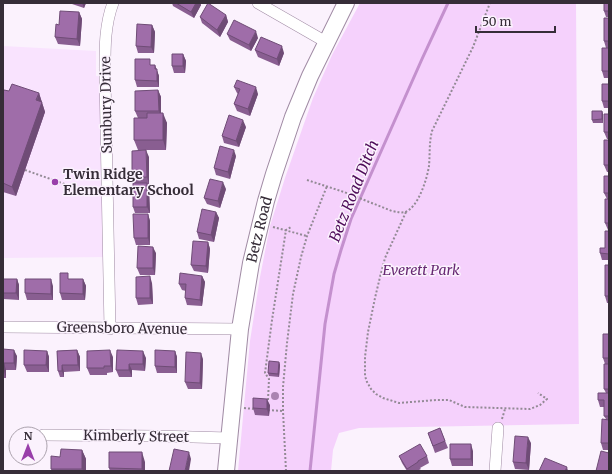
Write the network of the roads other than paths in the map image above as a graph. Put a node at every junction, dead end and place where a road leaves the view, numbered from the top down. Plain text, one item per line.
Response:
1 (112, 3) edge
2 (258, 3) edge
3 (346, 3) edge
4 (326, 42) junction
5 (3, 327) edge
6 (110, 328) junction
7 (240, 329) junction
8 (498, 428) dead end
9 (48, 435) edge
10 (230, 438) junction
11 (226, 471) edge
12 (495, 471) edge

1 - 6 street, Sunbury Drive
2 - 4 street
3 - 4 street, Betz Road
4 - 7 street, Betz Road
5 - 6 street, Greensboro Avenue
6 - 7 street, Greensboro Avenue
7 - 10 street, Betz Road
8 - 12 street
9 - 10 street, Kimberly Street
10 - 11 street, Betz Road

